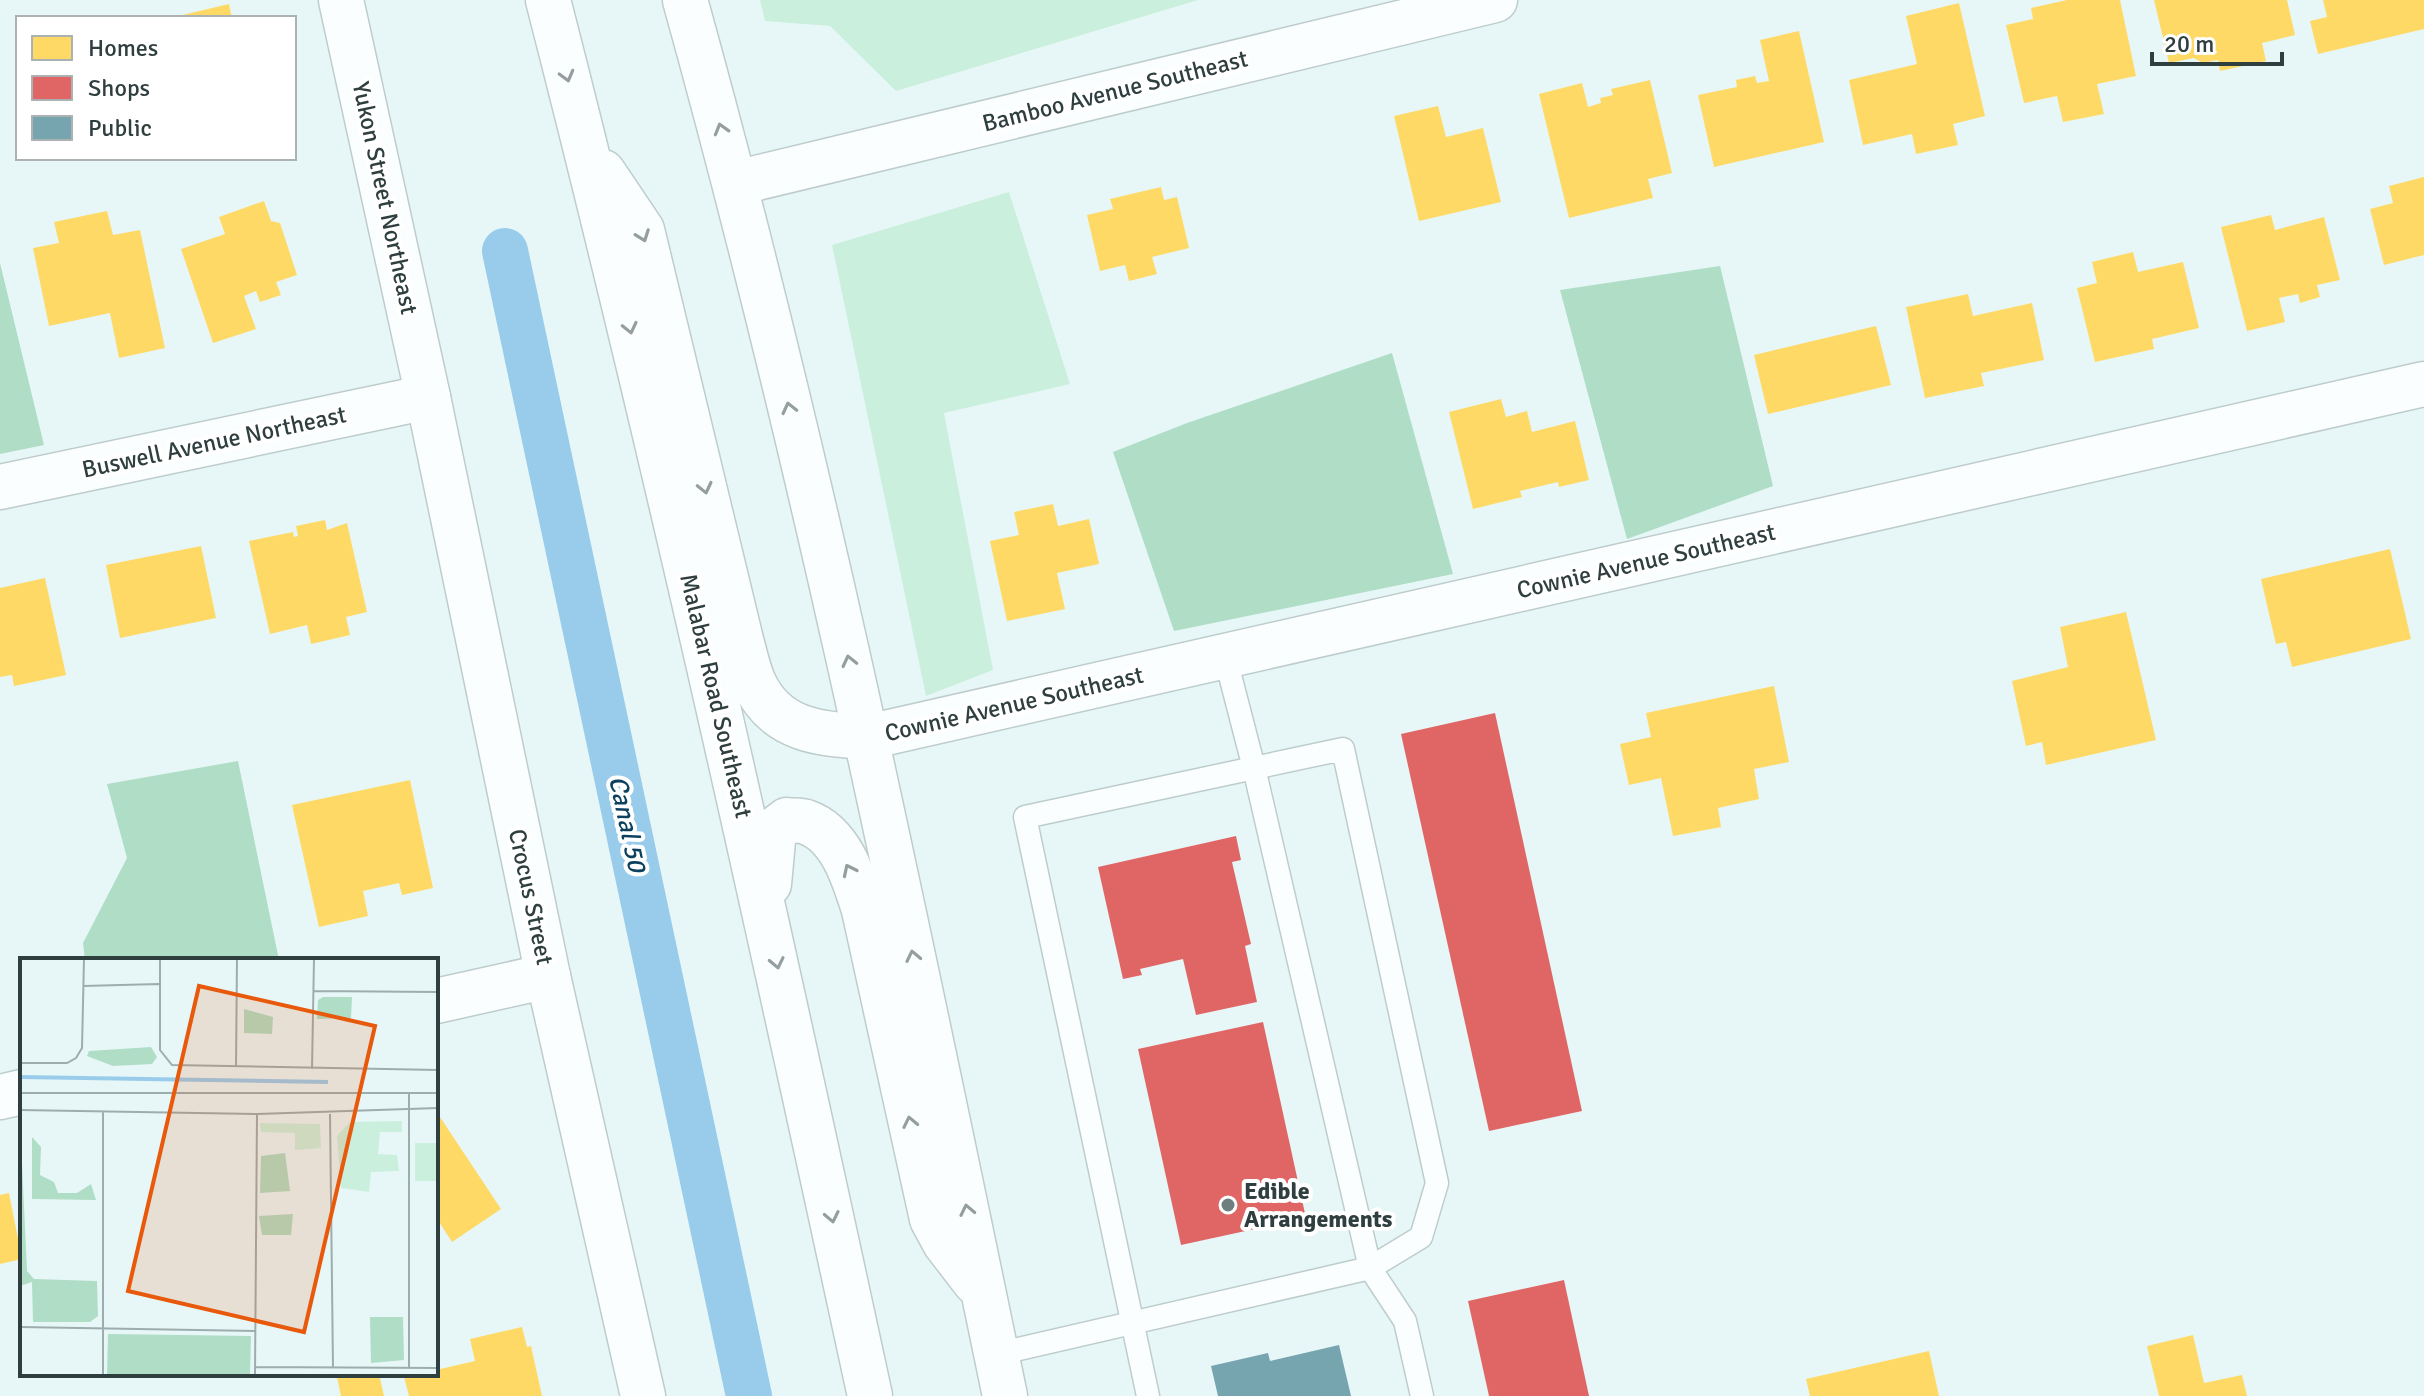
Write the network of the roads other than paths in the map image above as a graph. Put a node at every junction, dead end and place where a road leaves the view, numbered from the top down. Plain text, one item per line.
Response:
1 (341, 0) edge
2 (548, 0) edge
3 (685, 0) edge
4 (1495, 0) edge
5 (586, 148) junction
6 (736, 183) junction
7 (2424, 384) edge
8 (428, 397) junction
9 (0, 487) edge
10 (1225, 656) junction
11 (868, 737) junction
12 (1254, 768) junction
13 (766, 914) junction
14 (548, 976) junction
15 (438, 1001) edge
16 (20, 1092) edge
17 (0, 1097) edge
18 (1370, 1268) junction
19 (984, 1293) junction
20 (848, 1294) junction
21 (1133, 1323) junction
22 (997, 1354) junction
23 (643, 1396) edge
24 (870, 1396) edge
25 (902, 1396) edge
26 (1005, 1396) edge
27 (1148, 1396) edge
28 (1422, 1396) edge

1 - 8 street, Yukon Street Northeast
2 -> 5 street, Malabar Road Southeast
6 -> 3 street
4 - 6 street, Bamboo Avenue Southeast
5 -> 11 street, Cownie Avenue Southeast
5 -> 13 street, Malabar Road Southeast
11 -> 6 street
7 - 10 street, Cownie Avenue Southeast
8 - 9 street, Buswell Avenue Northeast
8 - 14 street, Crocus Street
10 - 11 street, Cownie Avenue Southeast
10 - 12 lane
19 -> 11 street
12 - 18 lane
12 - 18 lane
12 - 21 lane
19 -> 13 street
13 -> 20 street, Malabar Road Southeast
14 - 15 street
14 - 23 street, Crocus Street
16 - 17 street
18 - 21 lane
18 - 28 lane
19 - 22 street
20 - 24 street, Malabar Road Southeast
20 - 25 street
21 - 22 lane
21 - 27 lane
22 - 26 street

